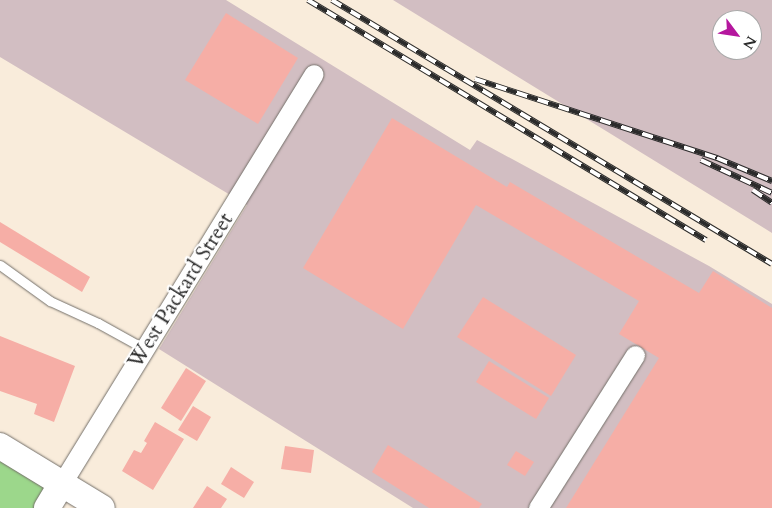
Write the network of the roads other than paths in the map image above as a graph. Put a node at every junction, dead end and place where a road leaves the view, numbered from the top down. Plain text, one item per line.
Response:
1 (314, 74) dead end
2 (0, 266) edge
3 (145, 349) junction
4 (635, 355) dead end
5 (0, 446) edge
6 (62, 483) junction
7 (47, 508) edge
8 (102, 508) edge
9 (538, 508) edge

1 - 3 street, West Packard Street
2 - 3 lane
3 - 6 street, West Packard Street
4 - 9 street
5 - 6 street
6 - 7 street, West Packard Street
6 - 8 street

